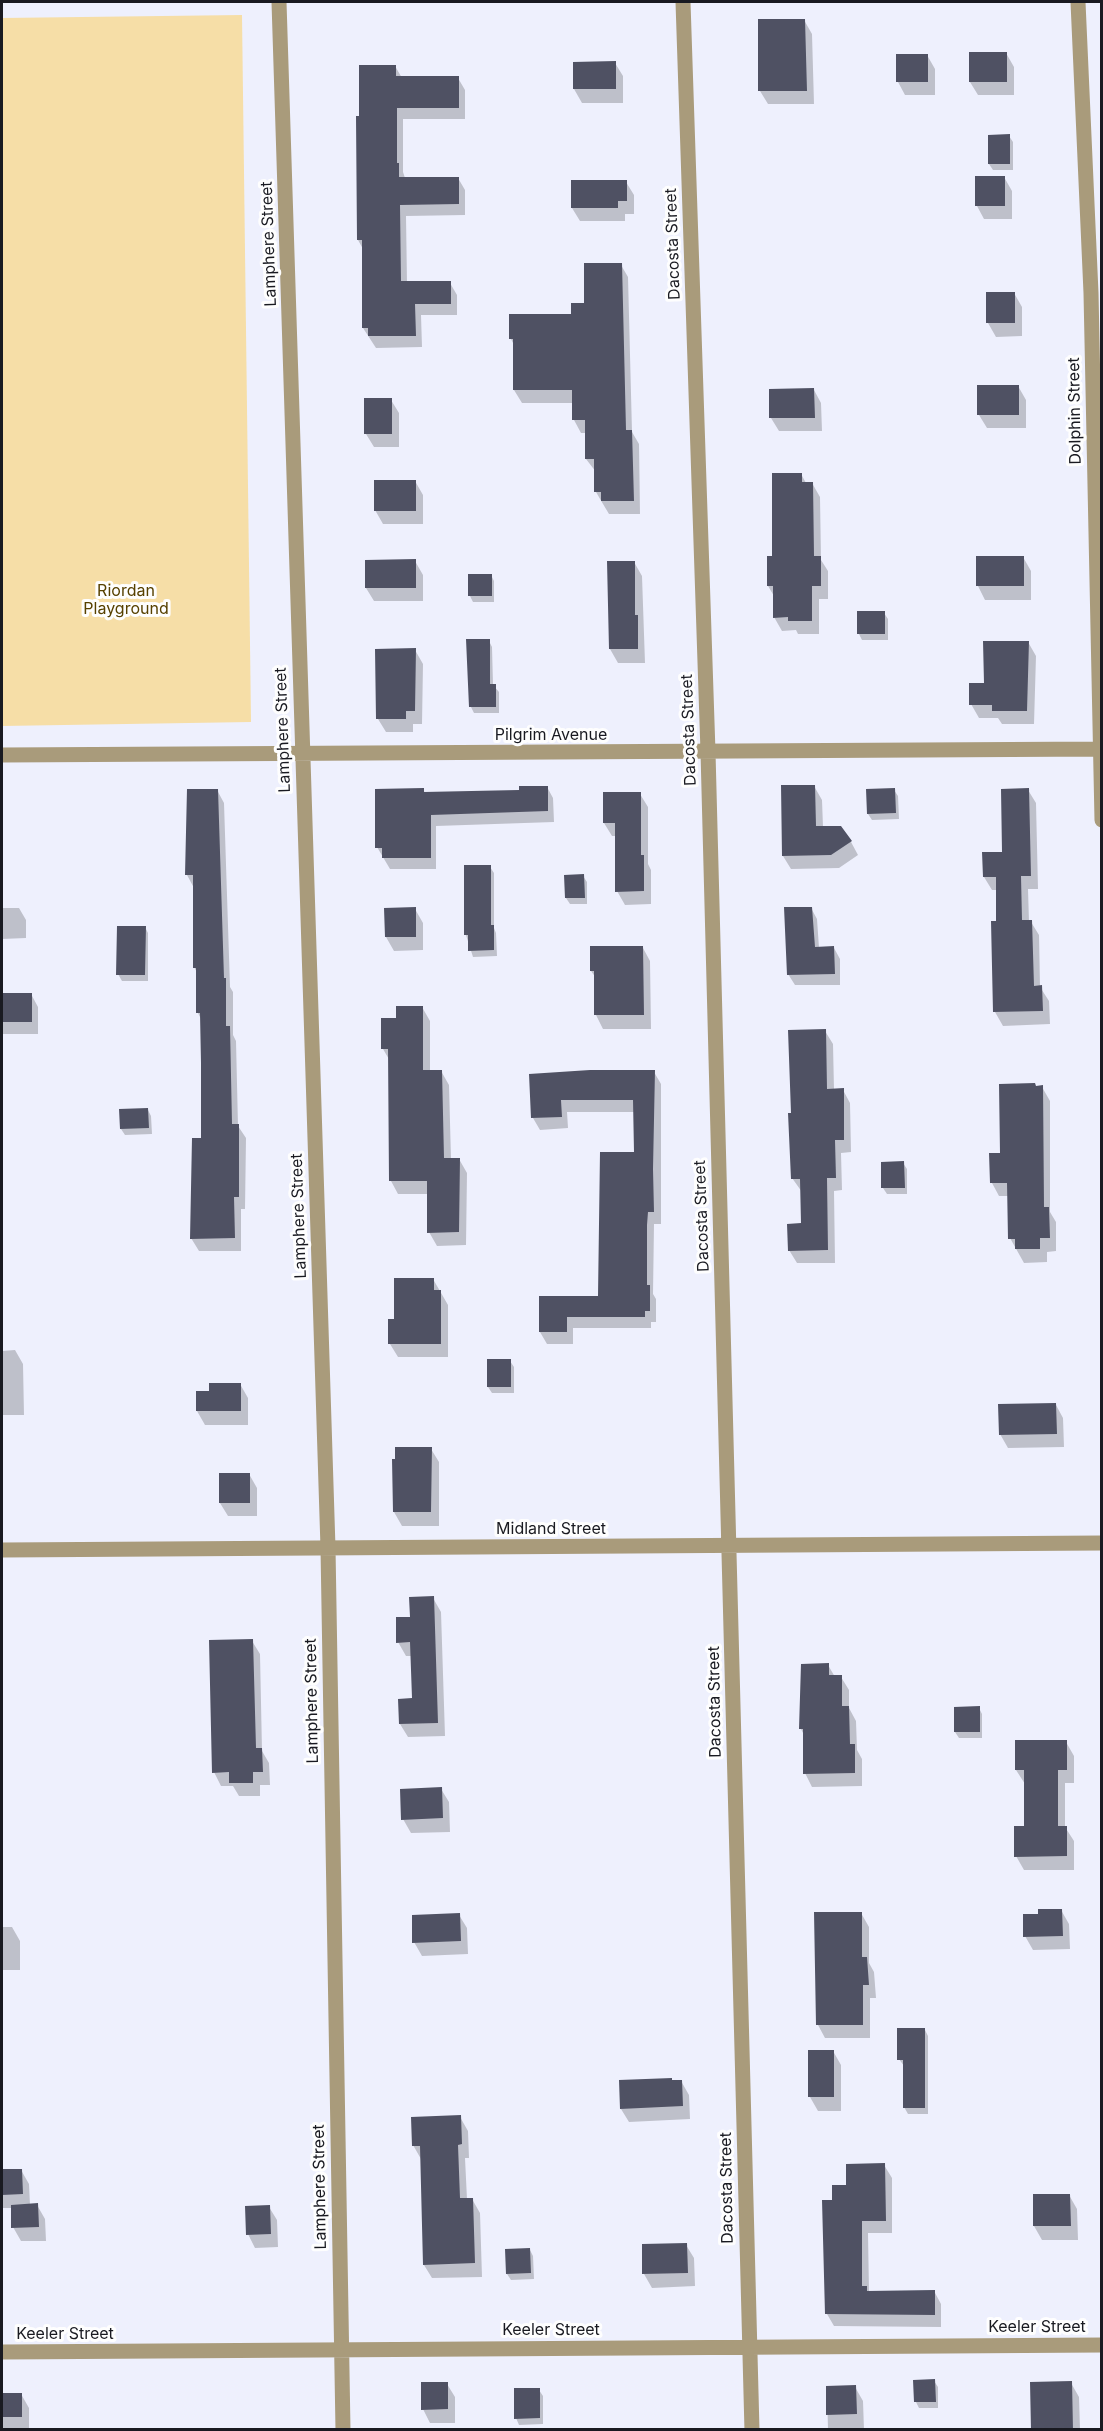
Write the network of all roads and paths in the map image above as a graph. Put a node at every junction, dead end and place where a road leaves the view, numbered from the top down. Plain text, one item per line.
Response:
1 (279, 2) edge
2 (683, 2) edge
3 (1078, 2) edge
4 (1100, 749) edge
5 (708, 752) junction
6 (302, 754) junction
7 (2, 755) edge
8 (1101, 820) edge
9 (1101, 1543) edge
10 (729, 1545) junction
11 (328, 1548) junction
12 (2, 1550) edge
13 (1101, 2345) edge
14 (749, 2348) junction
15 (340, 2349) junction
16 (2, 2352) edge
17 (343, 2430) edge
18 (752, 2430) edge

1 - 6 street, Lamphere Street
2 - 5 street, Dacosta Street
3 - 4 street, Dolphin Street
4 - 5 street, Pilgrim Avenue
4 - 8 street, Dolphin Street
5 - 6 street, Pilgrim Avenue
5 - 10 street, Dacosta Street
6 - 7 street, Pilgrim Avenue
6 - 11 street, Lamphere Street
9 - 10 street, Midland Street
10 - 11 street, Midland Street
10 - 14 street, Dacosta Street
11 - 12 street, Midland Street
11 - 15 street, Lamphere Street
13 - 14 street, Keeler Street
14 - 15 street, Keeler Street
14 - 18 street, Dacosta Street
15 - 16 street, Keeler Street
15 - 17 street, Lamphere Street

